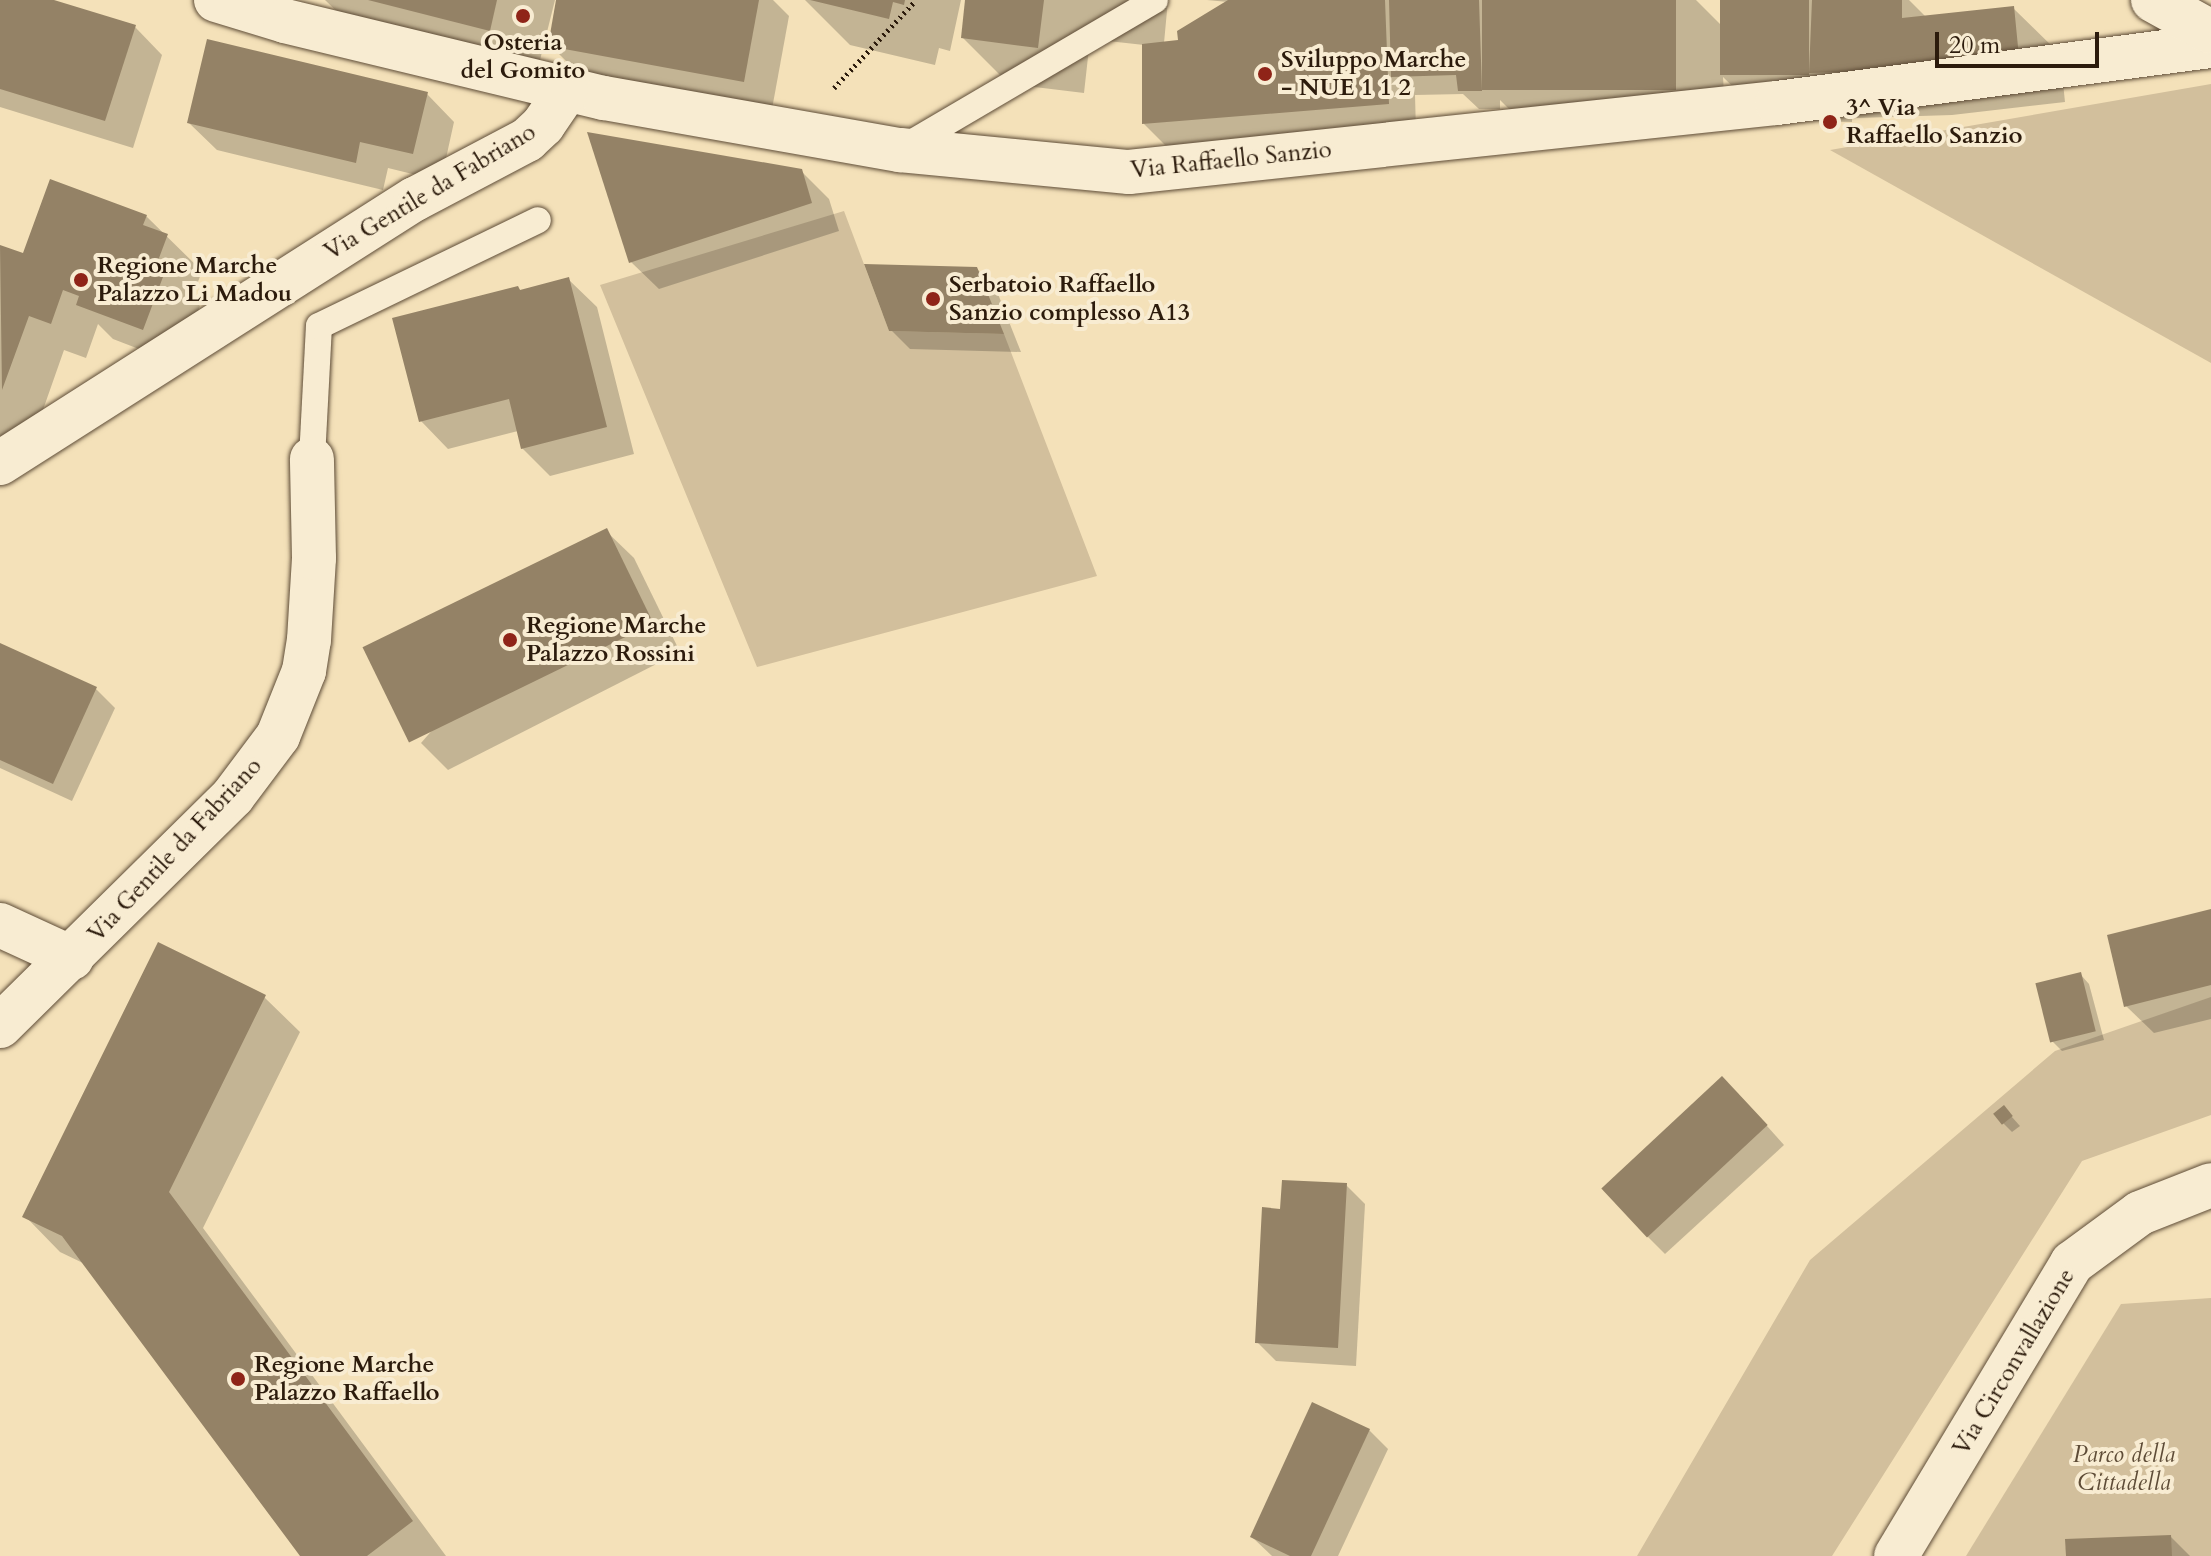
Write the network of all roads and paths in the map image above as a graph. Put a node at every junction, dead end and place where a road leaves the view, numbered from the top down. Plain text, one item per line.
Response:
1 (216, 0) edge
2 (916, 0) edge
3 (1155, 0) edge
4 (2153, 0) edge
5 (288, 10) edge
6 (2211, 32) edge
7 (2211, 46) edge
8 (566, 91) junction
9 (791, 132) junction
10 (900, 150) junction
11 (538, 220) dead end
12 (312, 459) joint
13 (0, 463) edge
14 (0, 925) edge
15 (72, 958) junction
16 (0, 1026) edge
17 (2211, 1185) edge
18 (1896, 1556) edge

1 - 5 street, Via Raffaello Sanzio
2 - 9 path
3 - 10 lane
4 - 6 street
5 - 8 street, Via Raffaello Sanzio
7 - 10 street, Via Raffaello Sanzio
8 - 9 street, Via Raffaello Sanzio
8 - 13 street, Via Gentile da Fabriano
9 - 10 street, Via Raffaello Sanzio
11 - 12 lane
12 - 15 street, Via Gentile da Fabriano
14 - 15 street, Via Gentile da Fabriano
15 - 16 street, Via Gentile da Fabriano
17 - 18 street, Via Circonvallazione

